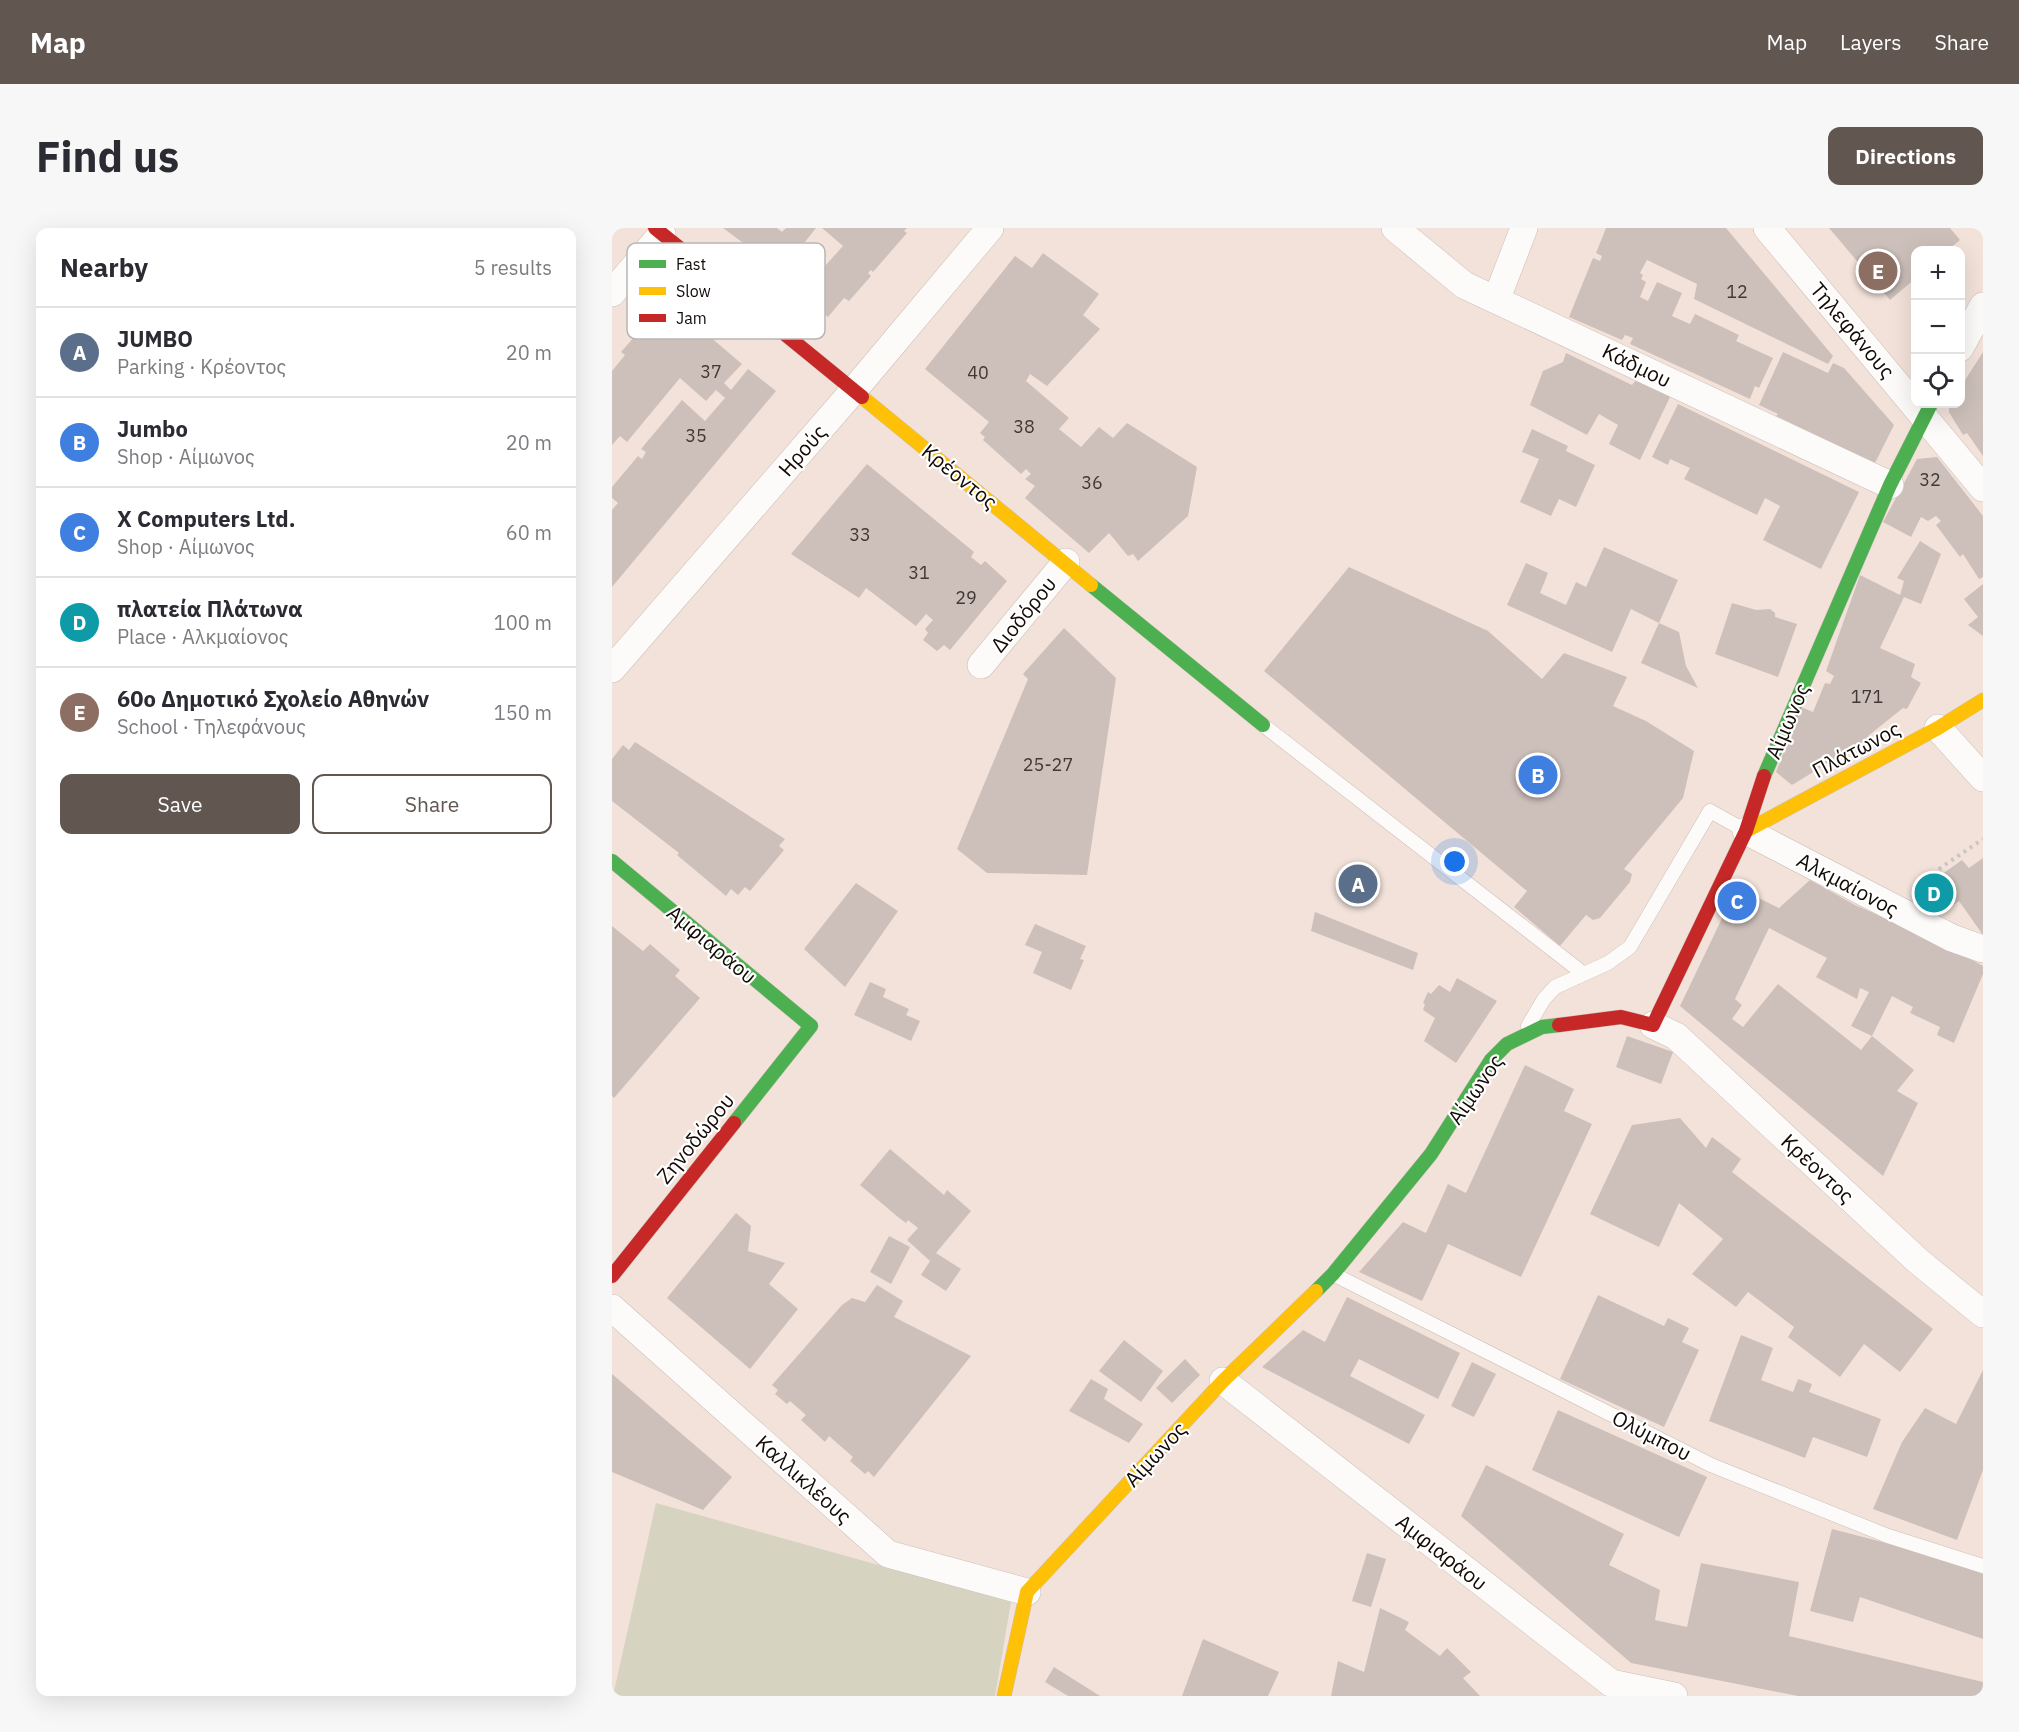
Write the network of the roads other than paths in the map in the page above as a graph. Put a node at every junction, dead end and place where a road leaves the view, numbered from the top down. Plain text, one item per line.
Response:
1 (990, 228) edge
2 (1395, 228) edge
3 (1524, 228) edge
4 (1767, 228) edge
5 (659, 231) edge
6 (650, 243) edge
7 (674, 243) edge
8 (627, 273) edge
9 (612, 293) edge
10 (1497, 298) junction
11 (1983, 306) edge
12 (791, 339) edge
13 (1965, 339) edge
14 (854, 390) junction
15 (1928, 409) edge
16 (1890, 485) junction
17 (1983, 488) edge
18 (1066, 562) junction
19 (981, 665) dead end
20 (612, 669) edge
21 (1983, 700) edge
22 (1263, 725) joint
23 (1938, 728) junction
24 (1983, 778) edge
25 (1746, 831) junction
26 (612, 861) edge
27 (1983, 949) edge
28 (1584, 974) junction
29 (1653, 1025) junction
30 (811, 1026) joint
31 (1524, 1034) junction
32 (1333, 1274) junction
33 (612, 1276) edge
34 (612, 1308) edge
35 (1983, 1314) edge
36 (1223, 1381) junction
37 (1983, 1566) edge
38 (1027, 1592) junction
39 (1004, 1696) edge
40 (1674, 1696) edge

1 - 14 street, Ηρούς
2 - 10 street, Κάδμου
3 - 10 street
4 - 15 street, Τηλεφάνους
5 - 6 street
5 - 7 street, Κρέοντος
8 - 9 street
10 - 16 street, Κάδμου
11 - 13 street
12 - 14 street, Κρέοντος
14 - 18 street, Κρέοντος
14 - 20 street, Ηρούς
15 - 16 street, Αίμωνος
15 - 17 street, Τηλεφάνους
16 - 25 street, Αίμωνος
18 - 19 street, Διοδόρου
18 - 22 street, Κρέοντος
21 - 23 street, Πλάτωνος
22 - 28 lane
23 - 24 street
23 - 25 street, Πλάτωνος
25 - 27 street, Αλκμαίονος
25 - 28 lane
25 - 29 street, Αίμωνος
26 - 30 street, Αμφιαράου
28 - 31 lane
29 - 31 street, Αίμωνος
29 - 35 street, Κρέοντος
30 - 33 street, Ζηνοδώρου
31 - 32 street, Αίμωνος
32 - 36 street, Αίμωνος
32 - 37 lane, Ολύμπου
34 - 38 street, Καλλικλέους
36 - 38 street, Αίμωνος
36 - 40 street, Αμφιαράου
38 - 39 street

